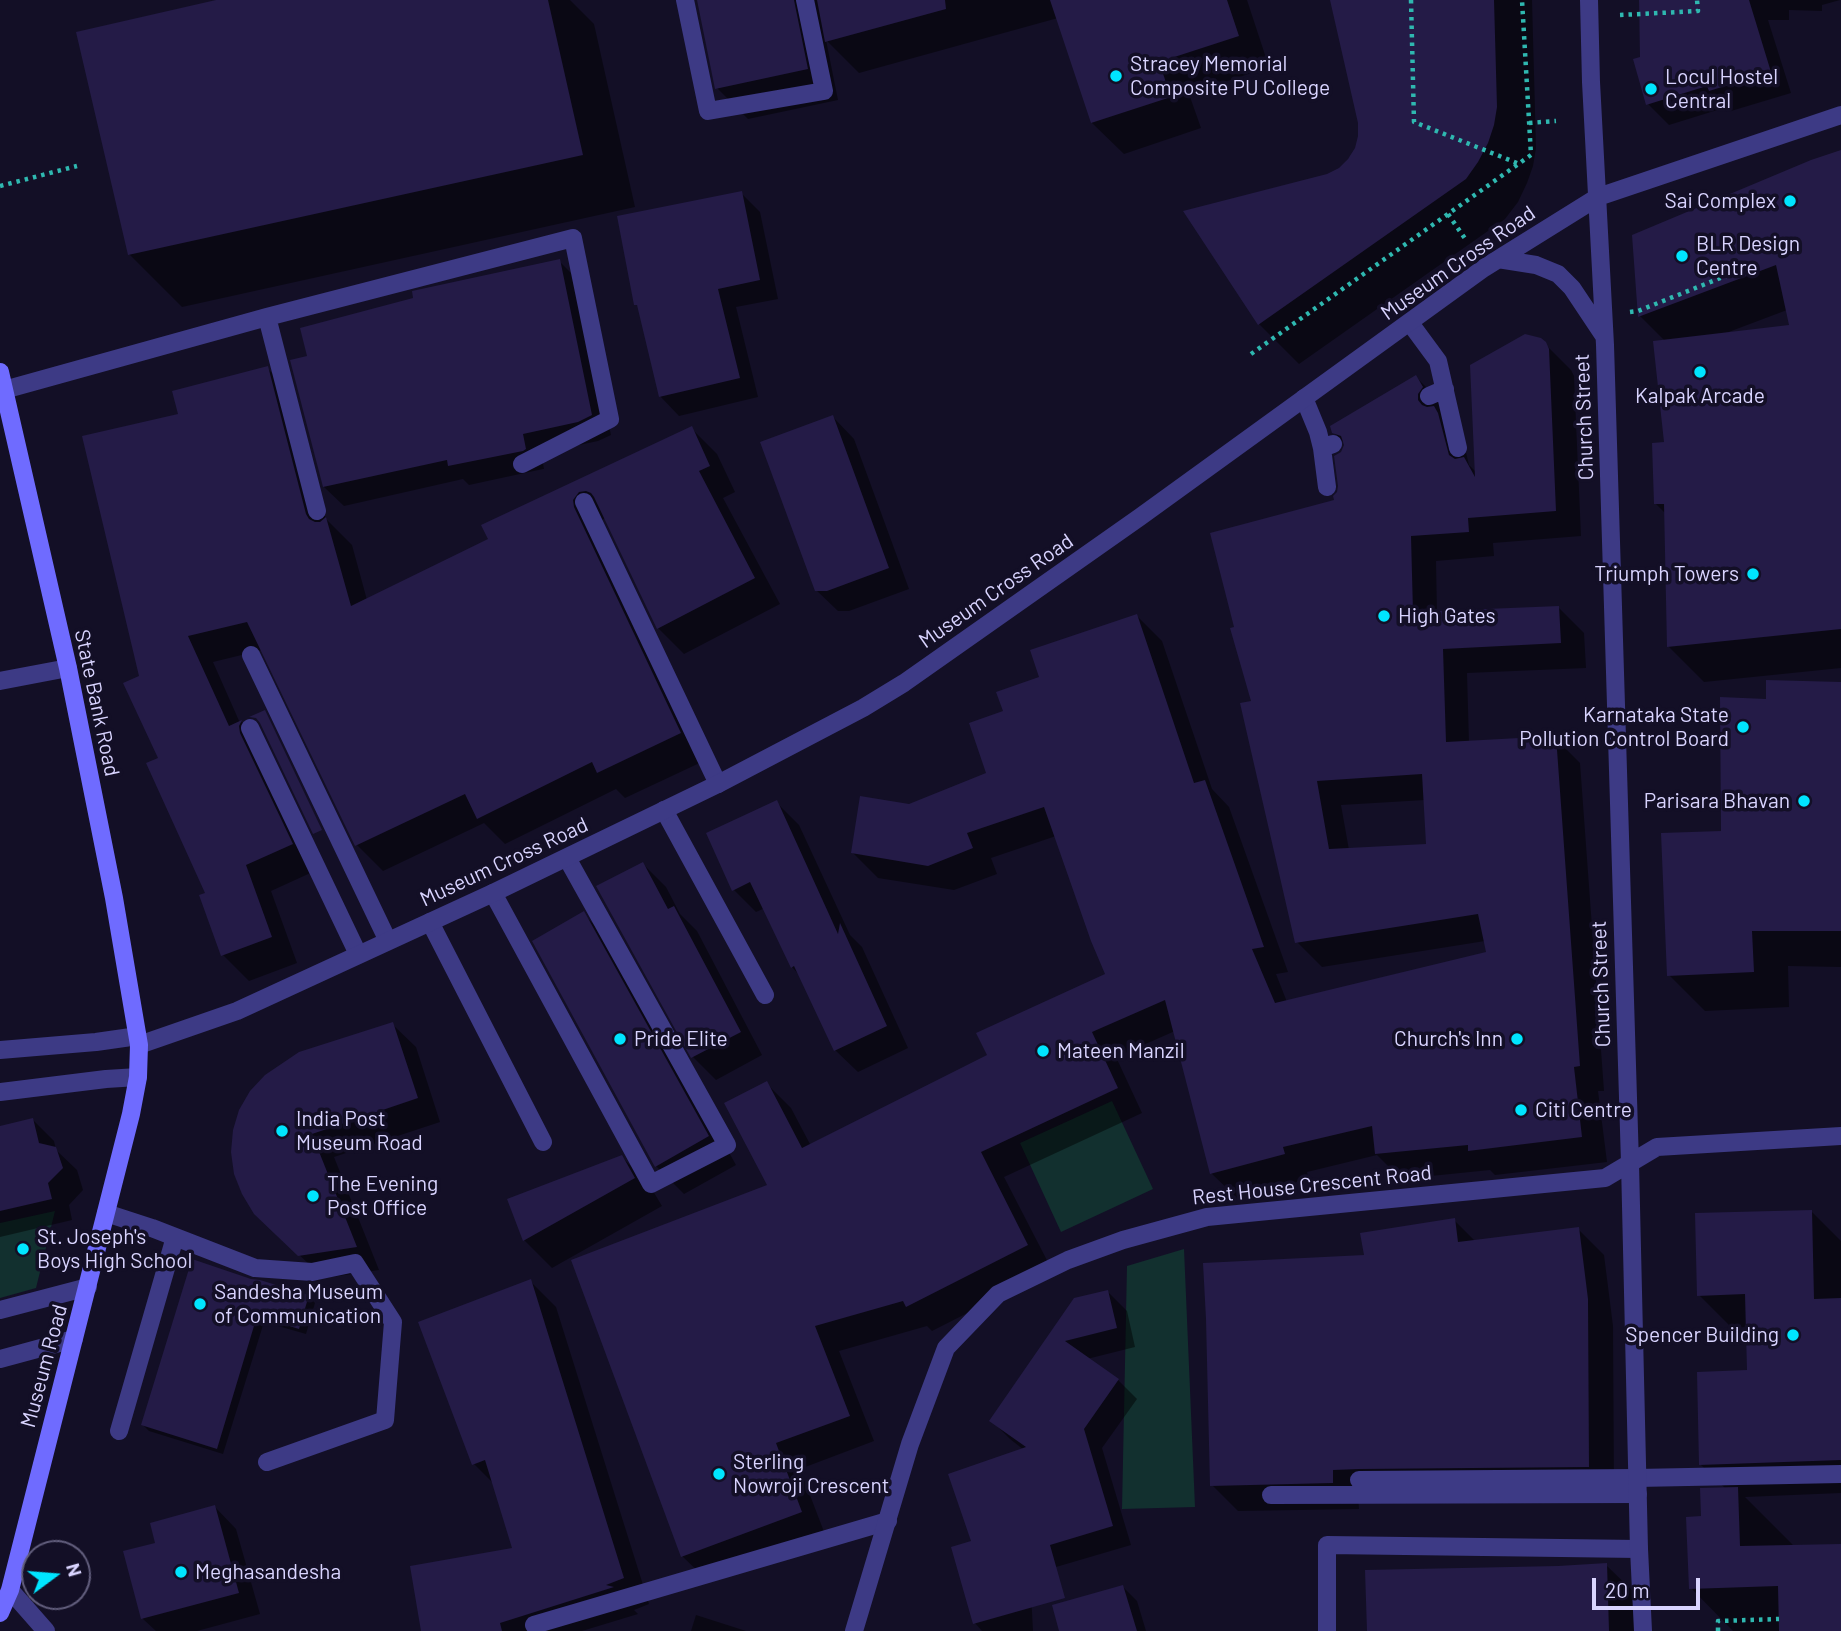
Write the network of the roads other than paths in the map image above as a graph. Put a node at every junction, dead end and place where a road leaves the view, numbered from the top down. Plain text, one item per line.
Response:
1 (685, 0) edge
2 (805, 0) edge
3 (1589, 0) edge
4 (1841, 114) edge
5 (1598, 197) junction
6 (1498, 259) junction
7 (267, 317) junction
8 (1410, 323) junction
9 (1604, 336) junction
10 (1, 384) edge
11 (1304, 398) junction
12 (1458, 448) dead end
13 (522, 464) dead end
14 (1327, 487) dead end
15 (584, 502) dead end
16 (317, 511) dead end
17 (251, 655) dead end
18 (68, 668) junction
19 (0, 681) edge
20 (250, 728) dead end
21 (718, 784) junction
22 (664, 810) junction
23 (567, 858) junction
24 (492, 893) junction
25 (430, 922) junction
26 (388, 941) junction
27 (358, 954) junction
28 (765, 995) dead end
29 (138, 1041) junction
30 (0, 1050) edge
31 (138, 1077) junction
32 (0, 1092) edge
33 (1841, 1136) edge
34 (543, 1142) dead end
35 (1630, 1163) junction
36 (106, 1213) junction
37 (175, 1237) junction
38 (88, 1287) junction
39 (0, 1310) edge
40 (74, 1339) junction
41 (0, 1359) edge
42 (119, 1431) dead end
43 (267, 1462) dead end
44 (1841, 1474) edge
45 (1359, 1480) dead end
46 (1638, 1486) junction
47 (1271, 1495) dead end
48 (888, 1521) junction
49 (1639, 1549) junction
50 (10, 1590) junction
51 (0, 1613) edge
52 (534, 1625) dead end
53 (46, 1631) edge
54 (854, 1631) edge
55 (1327, 1631) edge
56 (1643, 1631) edge

1 - 2 street
3 - 5 street, Church Street
4 - 5 street, Museum Cross Road
5 - 6 street, Museum Cross Road
5 - 9 street, Church Street
6 - 8 street, Museum Cross Road
6 - 9 street, Church Street
7 - 10 street
7 - 13 street
7 - 16 street
8 - 11 street, Museum Cross Road
8 - 12 street
9 - 35 street, Church Street
10 - 18 main road, State Bank Road
11 - 14 street
11 - 21 street, Museum Cross Road
15 - 21 street
17 - 26 street
18 - 19 street
18 - 29 main road, State Bank Road
20 - 27 street
21 - 22 street, Museum Cross Road
22 - 23 street, Museum Cross Road
22 - 28 street
23 - 24 street, Museum Cross Road
23 - 24 street
24 - 25 street, Museum Cross Road
25 - 26 street, Museum Cross Road
25 - 34 street
26 - 27 street, Museum Cross Road
27 - 29 street, Museum Cross Road
29 - 30 street, Museum Cross Road
29 - 31 main road, Museum Road
31 - 32 street
31 - 36 main road, Museum Road
33 - 35 street, Rest House Crescent Road
35 - 46 street, Church Street
35 - 48 street, Rest House Crescent Road
36 - 37 street
36 - 38 main road, Museum Road
37 - 42 street
37 - 43 street
38 - 39 street
38 - 40 main road, Museum Road
40 - 41 street
40 - 50 main road, Museum Road
44 - 46 street
45 - 46 street
46 - 47 street
46 - 49 street, Church Street
48 - 52 street
48 - 54 street, Rest House Crescent Road
49 - 55 street
49 - 56 street, Church Street
50 - 51 main road, Museum Road
50 - 53 street

